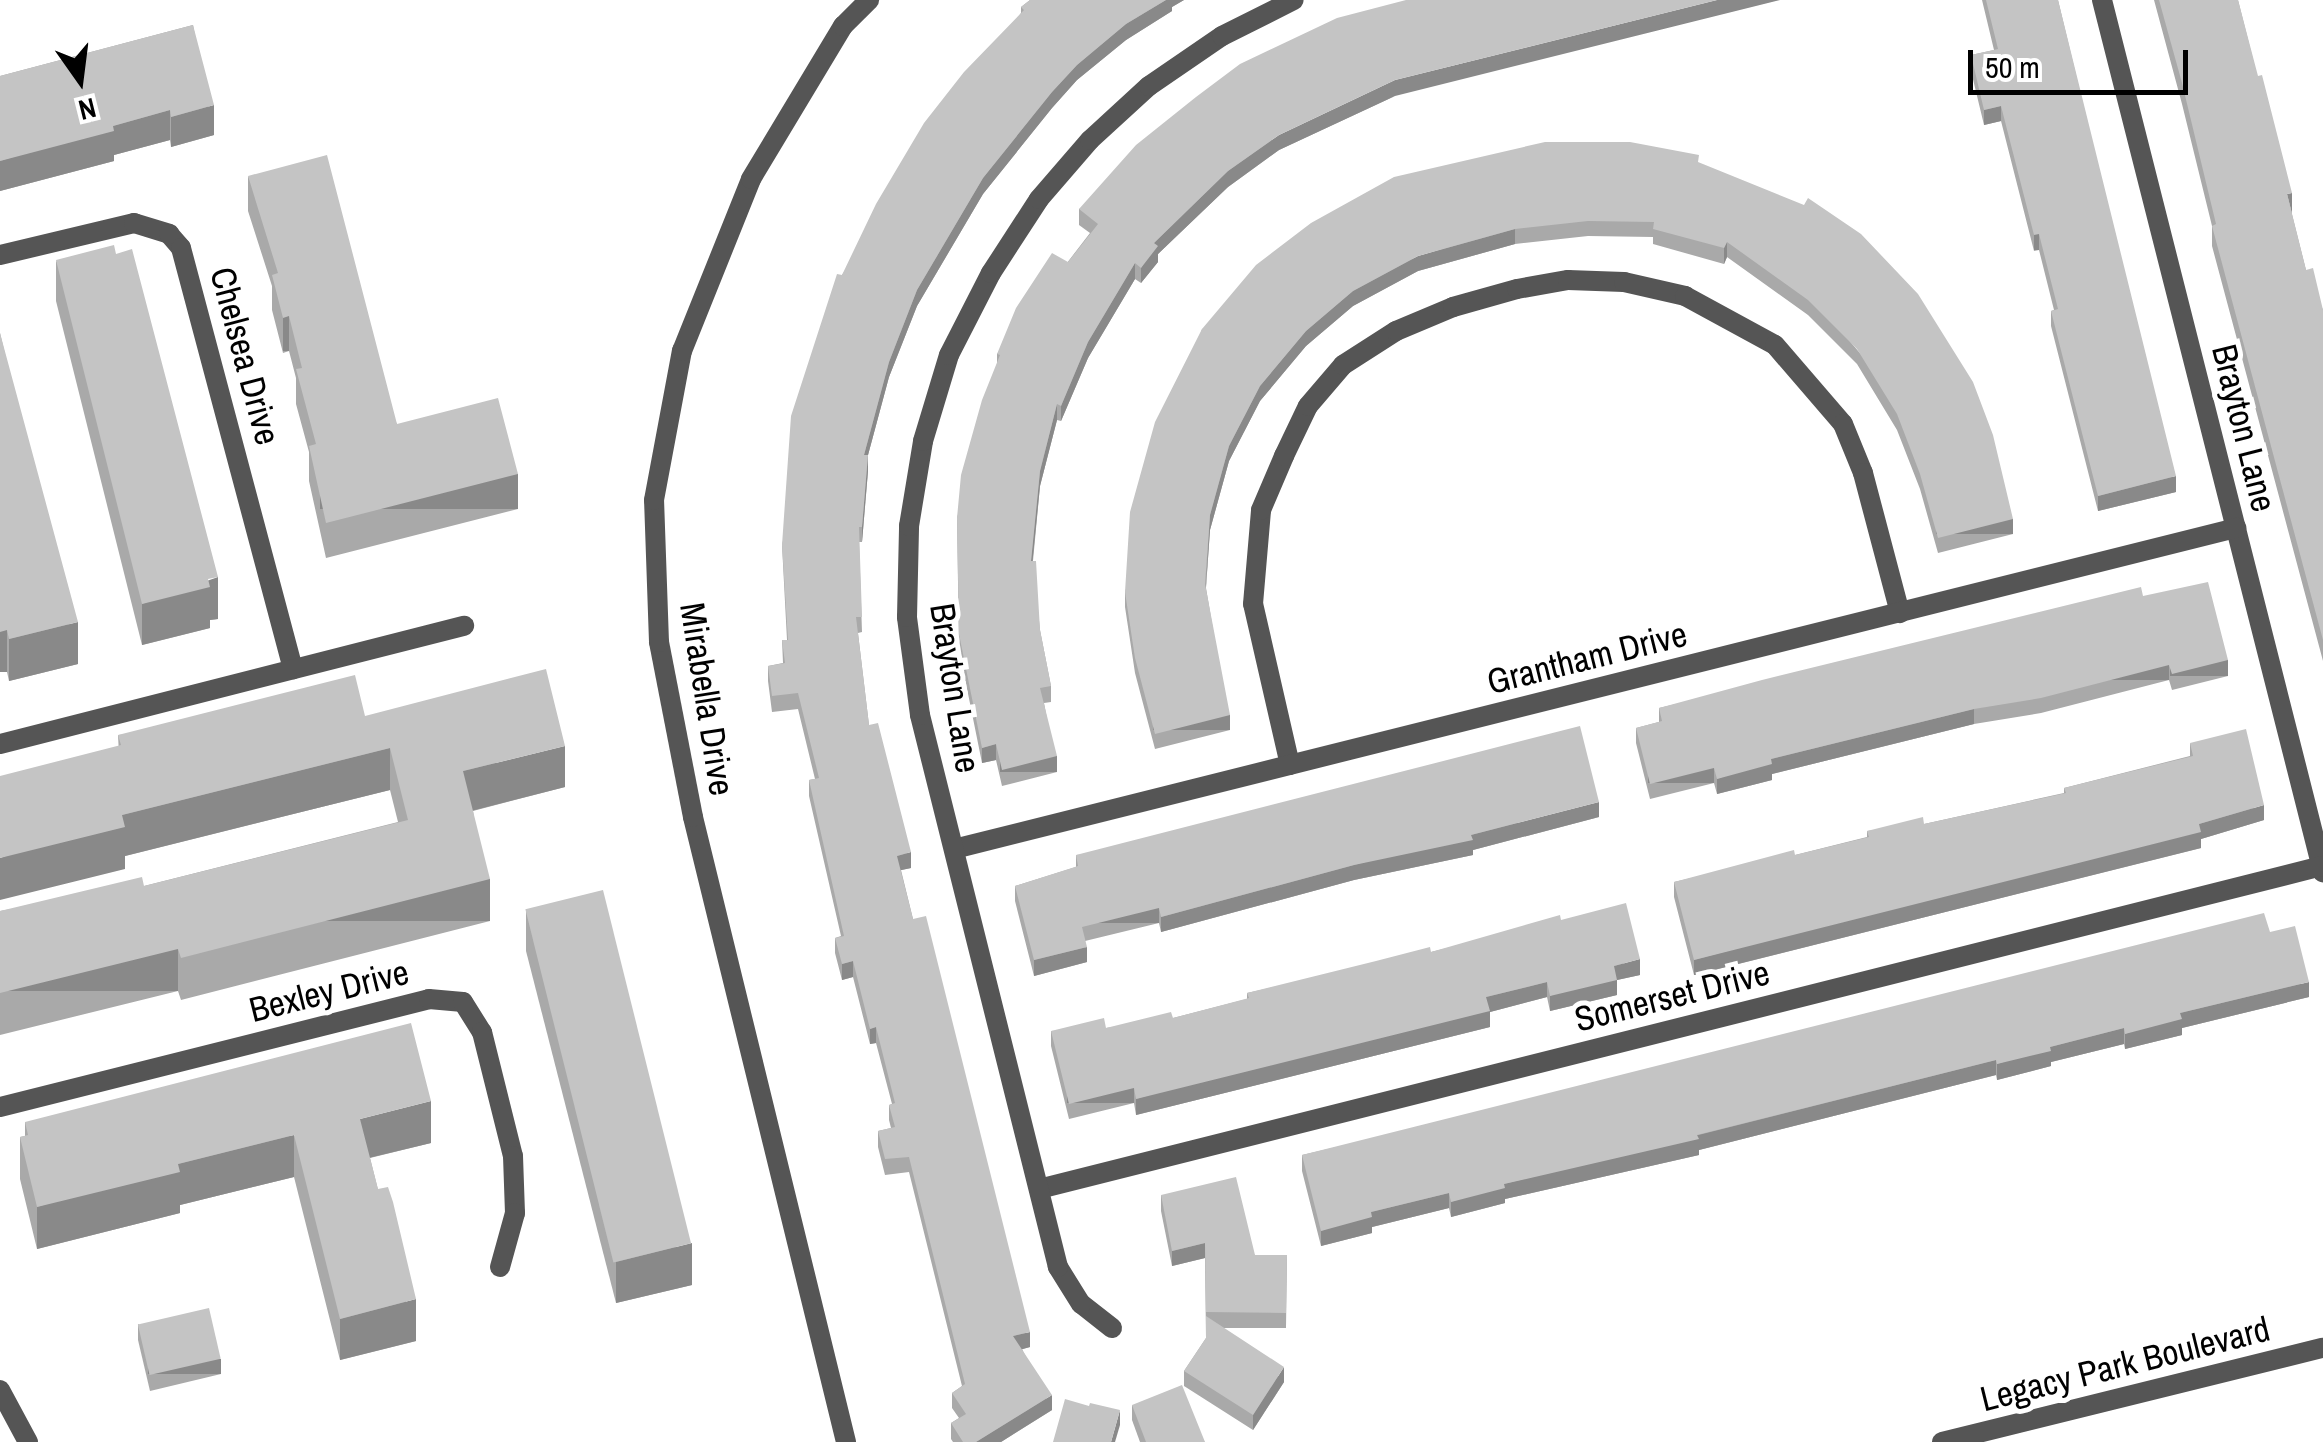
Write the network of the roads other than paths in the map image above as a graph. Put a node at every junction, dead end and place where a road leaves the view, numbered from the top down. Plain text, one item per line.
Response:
1 (869, 0) edge
2 (1294, 0) edge
3 (2102, 0) edge
4 (0, 256) edge
5 (2236, 528) junction
6 (1900, 613) junction
7 (464, 626) dead end
8 (293, 669) junction
9 (0, 744) edge
10 (1290, 766) junction
11 (954, 849) junction
12 (2322, 869) edge
13 (0, 1107) edge
14 (1039, 1188) junction
15 (500, 1267) dead end
16 (1112, 1328) dead end
17 (2323, 1348) edge
18 (0, 1390) edge
19 (28, 1442) edge
20 (846, 1442) edge
21 (1942, 1442) edge

1 - 20 street, Mirabella Drive
2 - 11 street, Brayton Lane
3 - 5 street, Brayton Lane
4 - 8 street, Chelsea Drive
5 - 6 street, Grantham Drive
5 - 12 street, Brayton Lane
6 - 10 street, Grantham Drive
6 - 10 street
7 - 8 street
8 - 9 street
10 - 11 street, Grantham Drive
11 - 14 street, Brayton Lane
12 - 14 street, Somerset Drive
13 - 15 street, Bexley Drive
14 - 16 street, Brayton Lane
17 - 21 street, Legacy Park Boulevard
18 - 19 street

